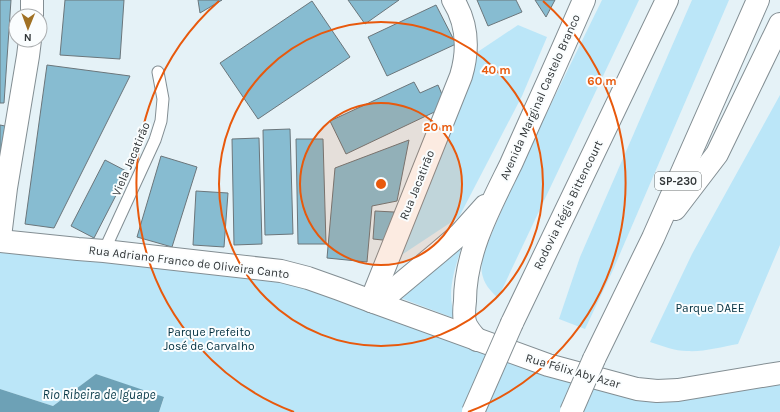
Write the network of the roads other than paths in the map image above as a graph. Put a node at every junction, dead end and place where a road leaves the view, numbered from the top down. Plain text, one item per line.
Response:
1 (453, 0) edge
2 (584, 0) edge
3 (667, 0) edge
4 (758, 0) edge
5 (780, 24) edge
6 (29, 48) edge
7 (158, 72) dead end
8 (496, 193) junction
9 (0, 237) edge
10 (653, 238) junction
11 (0, 241) edge
12 (104, 251) junction
13 (373, 302) junction
14 (477, 340) junction
15 (780, 373) edge
16 (473, 412) edge
17 (571, 412) edge

1 - 13 main road, Rua Jacatirão
2 - 8 main road, Avenida Marginal Castelo Branco
3 - 16 main road, Rodovia Régis Bittencourt, bridge
4 - 10 main road, SP-230
5 - 10 main road
6 - 9 main road
7 - 12 lane, Viela Jacatirão
8 - 13 main road, Avenida Marginal Castelo Branco
8 - 14 main road, Avenida Marginal Castelo Branco
10 - 17 main road, SP-230, bridge
11 - 12 main road, Rua Adriano Franco de Oliveira Canto
12 - 13 main road, Rua Adriano Franco de Oliveira Canto
13 - 14 main road, Rua Félix Aby Azar
14 - 15 main road, Rua Félix Aby Azar

